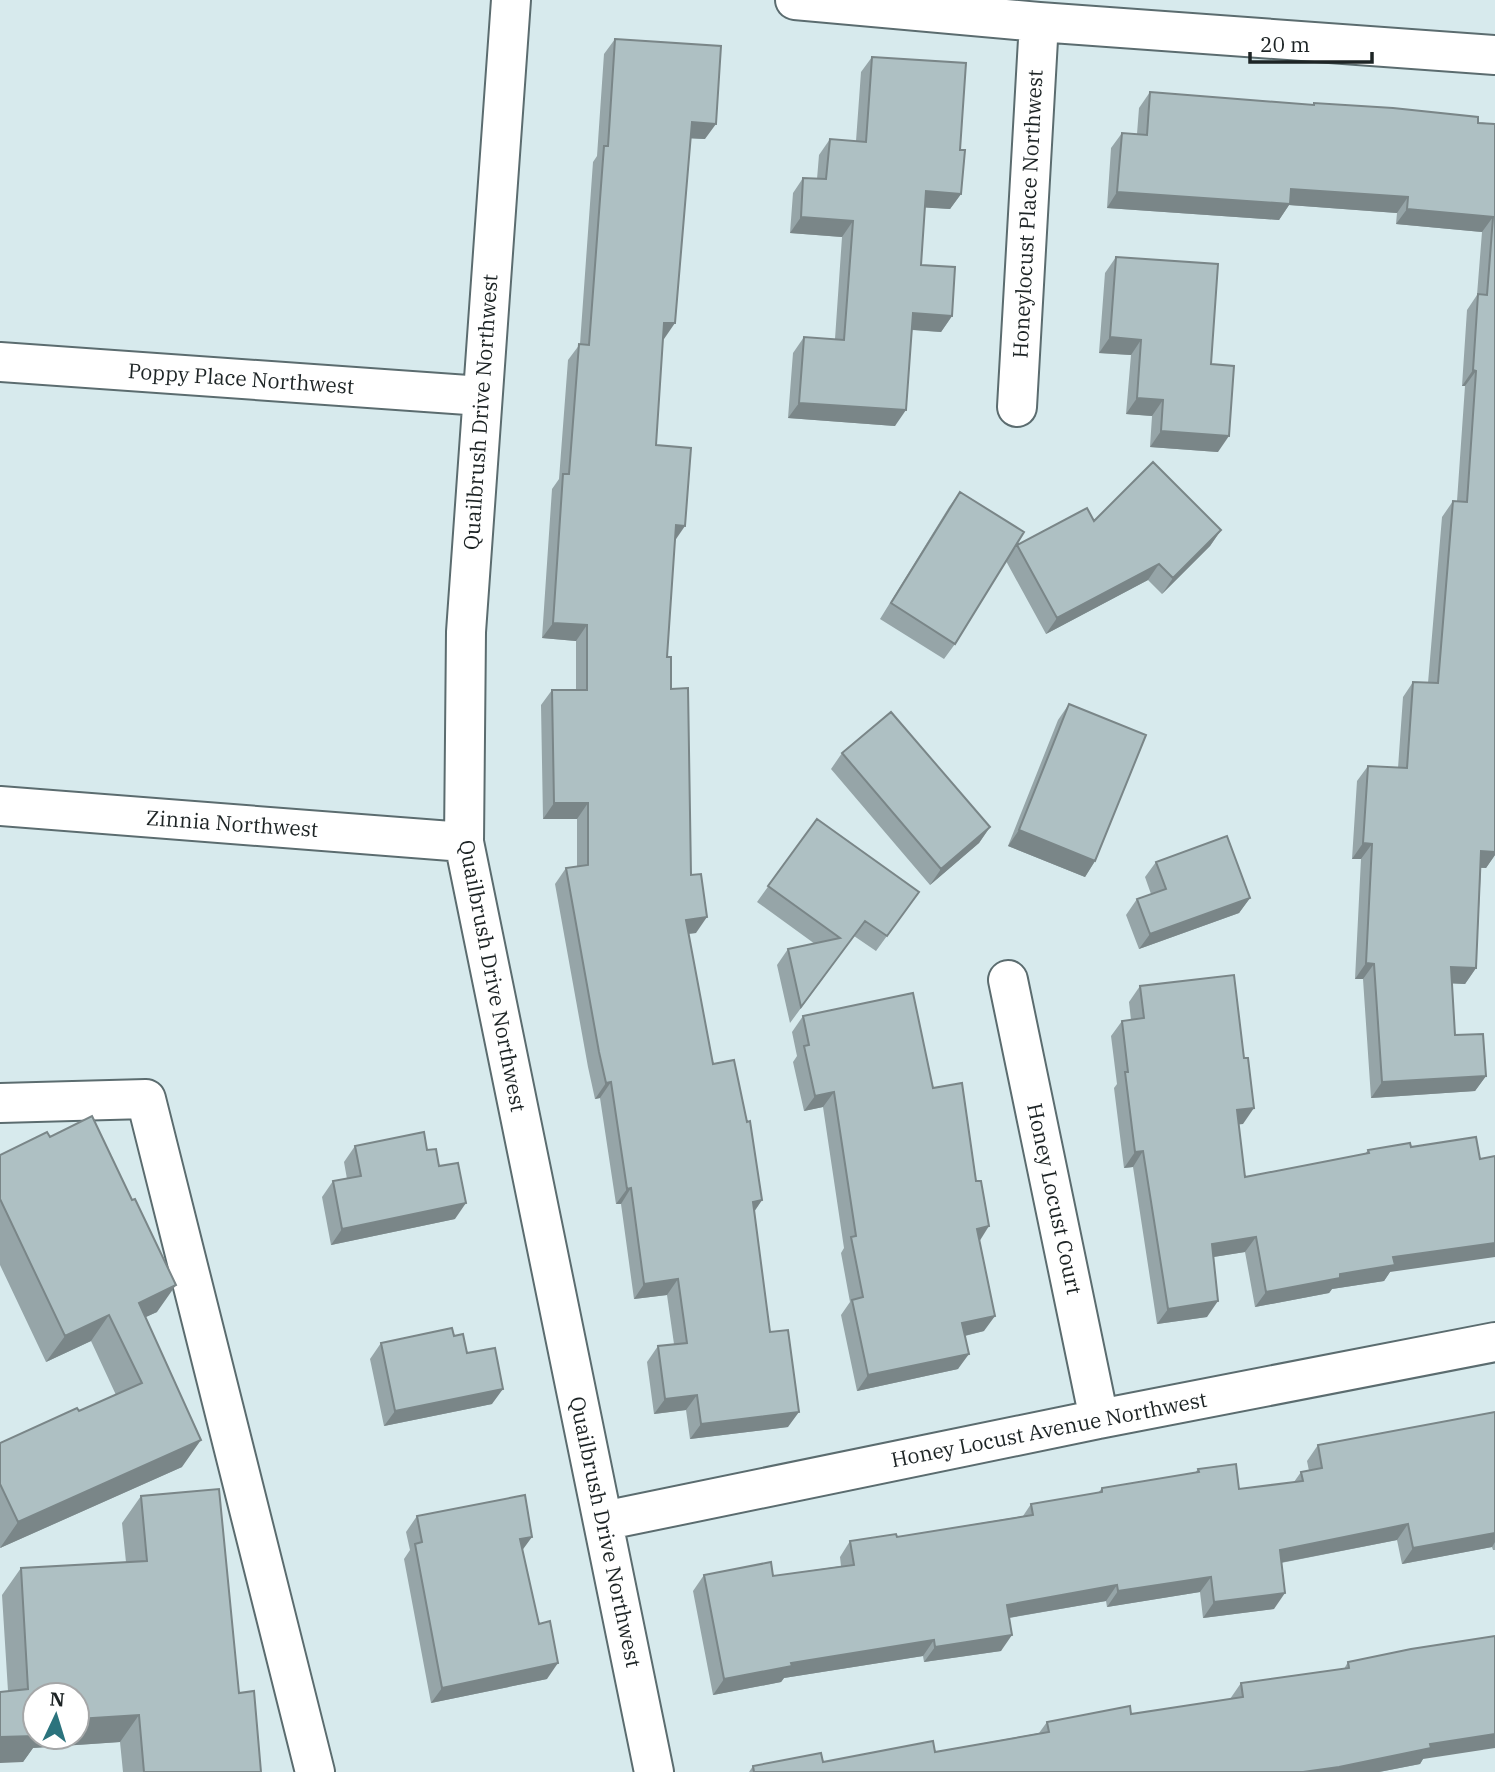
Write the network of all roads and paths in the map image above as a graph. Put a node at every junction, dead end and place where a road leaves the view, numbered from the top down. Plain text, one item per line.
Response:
1 (511, 0) edge
2 (795, 0) edge
3 (1039, 22) junction
4 (1495, 55) edge
5 (0, 362) edge
6 (482, 396) junction
7 (1017, 407) dead end
8 (0, 806) edge
9 (464, 842) junction
10 (1008, 980) dead end
11 (0, 1103) edge
12 (1495, 1342) edge
13 (1099, 1419) junction
14 (603, 1521) junction
15 (315, 1772) edge
16 (654, 1772) edge

1 - 6 street, Quailbrush Drive Northwest
2 - 3 street
3 - 4 street
3 - 7 street, Honeylocust Place Northwest
5 - 6 street, Poppy Place Northwest
6 - 9 street, Quailbrush Drive Northwest
8 - 9 street, Zinnia Northwest
9 - 14 street, Quailbrush Drive Northwest
10 - 13 street, Honey Locust Court
11 - 15 street
12 - 13 street, Honey Locust Avenue Northwest
13 - 14 street, Honey Locust Avenue Northwest
14 - 16 street, Quailbrush Drive Northwest

